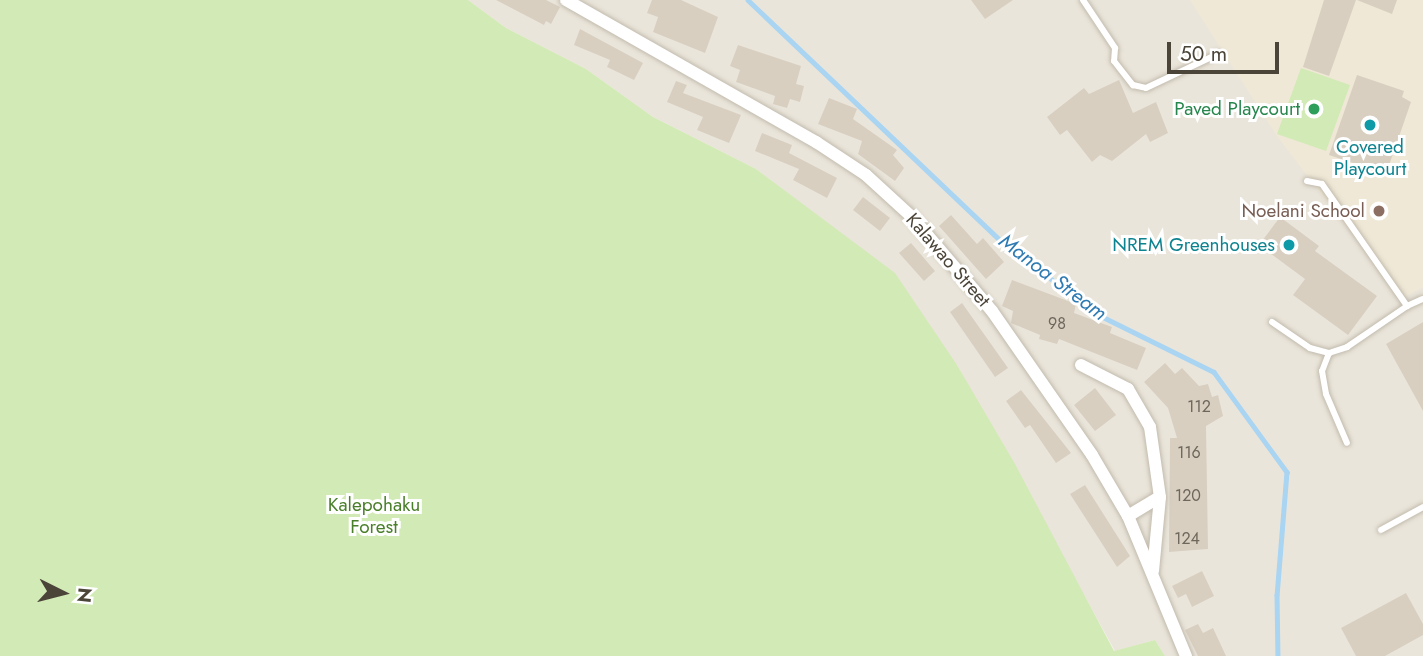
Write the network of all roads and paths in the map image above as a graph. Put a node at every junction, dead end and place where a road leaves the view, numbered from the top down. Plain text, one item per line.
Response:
1 (566, 0) edge
2 (1083, 0) edge
3 (1218, 54) dead end
4 (1307, 181) dead end
5 (1423, 299) edge
6 (1407, 306) junction
7 (1272, 322) dead end
8 (1329, 353) junction
9 (1082, 365) dead end
10 (1348, 443) dead end
11 (1160, 497) junction
12 (1423, 507) edge
13 (1128, 516) junction
14 (1381, 530) dead end
15 (1153, 572) junction
16 (1186, 656) edge

1 - 13 street, Kalawao Street
2 - 3 lane
4 - 6 lane
5 - 6 lane
6 - 8 lane
7 - 8 lane
8 - 10 lane
9 - 11 street
11 - 13 street
11 - 15 street
12 - 14 lane
13 - 15 street, Kalawao Street
15 - 16 street, Kalawao Street

